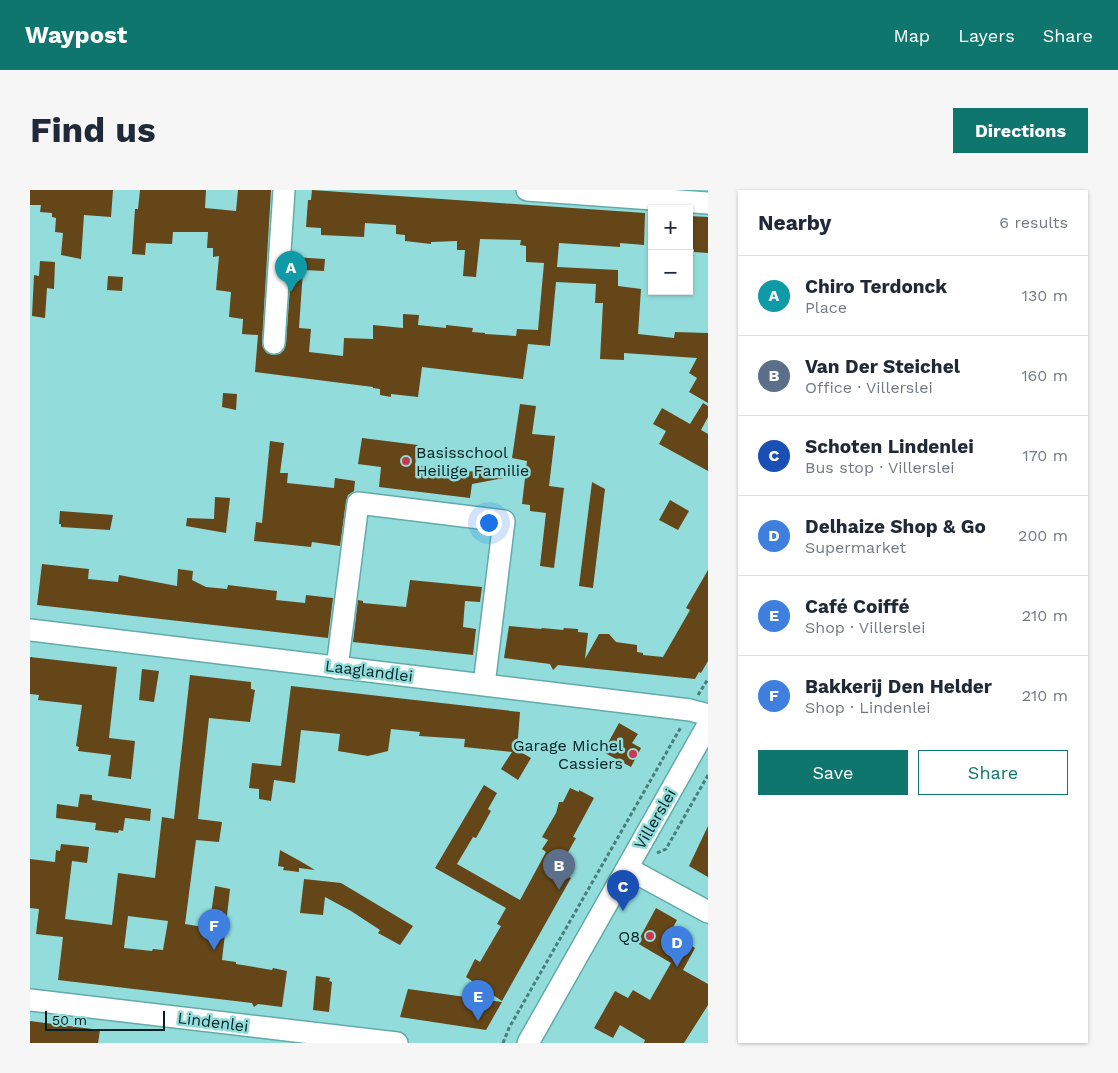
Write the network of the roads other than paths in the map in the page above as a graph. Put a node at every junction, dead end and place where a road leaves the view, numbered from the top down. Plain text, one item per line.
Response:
1 (284, 190) edge
2 (527, 190) edge
3 (708, 202) edge
4 (274, 344) dead end
5 (30, 630) edge
6 (337, 668) junction
7 (484, 685) junction
8 (699, 712) edge
9 (708, 725) edge
10 (627, 868) junction
11 (708, 912) edge
12 (30, 1000) edge
13 (397, 1043) edge
14 (528, 1043) edge

1 - 4 street
2 - 3 street
5 - 6 street, Laaglandlei
6 - 7 street, Laaglandlei
6 - 7 street
7 - 8 street, Laaglandlei
9 - 10 street, Villerslei
10 - 11 street
10 - 14 street, Villerslei
12 - 13 street, Lindenlei

